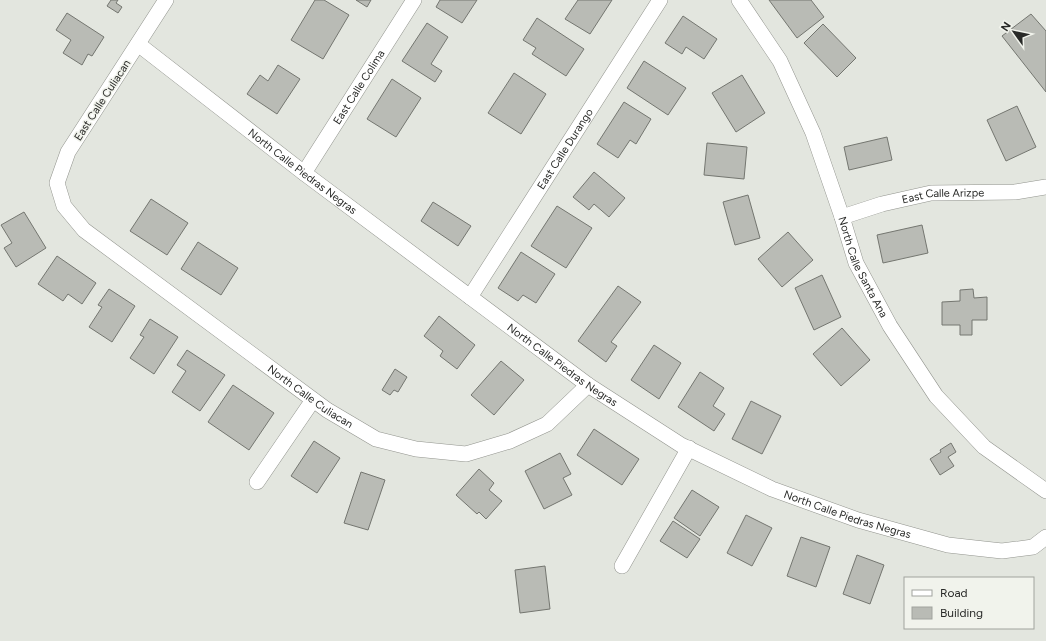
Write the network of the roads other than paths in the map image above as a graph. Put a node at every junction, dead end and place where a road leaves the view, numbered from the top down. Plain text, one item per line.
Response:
1 (166, 0) edge
2 (414, 0) edge
3 (660, 0) edge
4 (740, 0) edge
5 (138, 44) junction
6 (304, 173) junction
7 (1046, 187) edge
8 (64, 206) joint
9 (842, 217) junction
10 (470, 296) junction
11 (588, 385) junction
12 (313, 400) junction
13 (689, 448) junction
14 (257, 482) dead end
15 (1046, 491) edge
16 (1046, 537) edge
17 (622, 566) dead end

1 - 5 street, East Calle Culiacan
2 - 6 street, East Calle Colima
3 - 10 street, East Calle Durango
4 - 9 street, North Calle Santa Ana
5 - 6 street, North Calle Piedras Negras
5 - 8 street, East Calle Culiacan
6 - 10 street, North Calle Piedras Negras
7 - 9 street, East Calle Arizpe
8 - 12 street, North Calle Culiacan
9 - 15 street, North Calle Santa Ana
10 - 11 street, North Calle Piedras Negras
11 - 12 street, North Calle Culiacan
11 - 13 street, North Calle Piedras Negras
12 - 14 street
13 - 16 street, North Calle Piedras Negras
13 - 17 street

